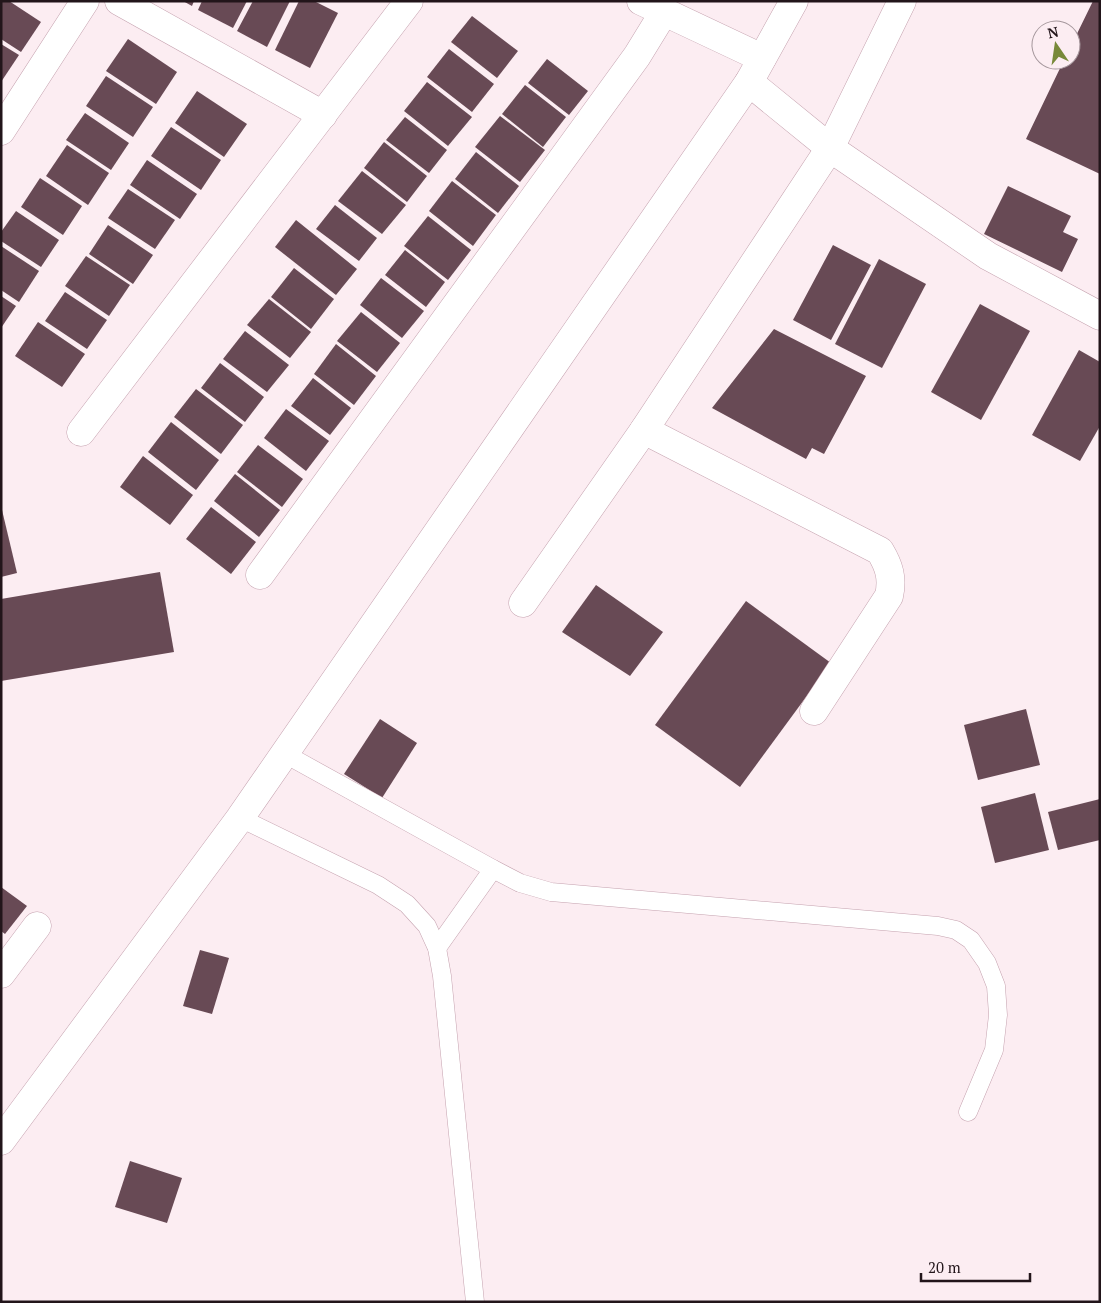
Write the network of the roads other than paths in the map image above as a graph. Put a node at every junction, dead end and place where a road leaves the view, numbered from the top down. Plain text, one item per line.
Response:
1 (85, 1) edge
2 (119, 1) edge
3 (409, 1) edge
4 (794, 1) edge
5 (902, 1) edge
6 (653, 7) edge
7 (762, 58) junction
8 (749, 82) junction
9 (323, 115) junction
10 (1, 131) edge
11 (830, 148) junction
12 (1100, 316) edge
13 (644, 430) junction
14 (81, 432) dead end
15 (260, 575) dead end
16 (523, 603) dead end
17 (814, 711) dead end
18 (285, 754) junction
19 (240, 818) junction
20 (493, 869) junction
21 (36, 926) dead end
22 (437, 948) junction
23 (1, 974) edge
24 (968, 1112) dead end
25 (1, 1141) edge
26 (475, 1302) edge

1 - 10 street
2 - 9 street
3 - 9 street
4 - 7 street
5 - 11 street
6 - 7 street
6 - 15 street
7 - 8 street
8 - 11 street
8 - 18 street
9 - 14 street
11 - 12 street
11 - 13 street
13 - 16 street
13 - 17 street
18 - 19 street
18 - 20 lane
19 - 22 lane
19 - 25 street
20 - 22 lane
20 - 24 lane
21 - 23 street
22 - 26 lane

